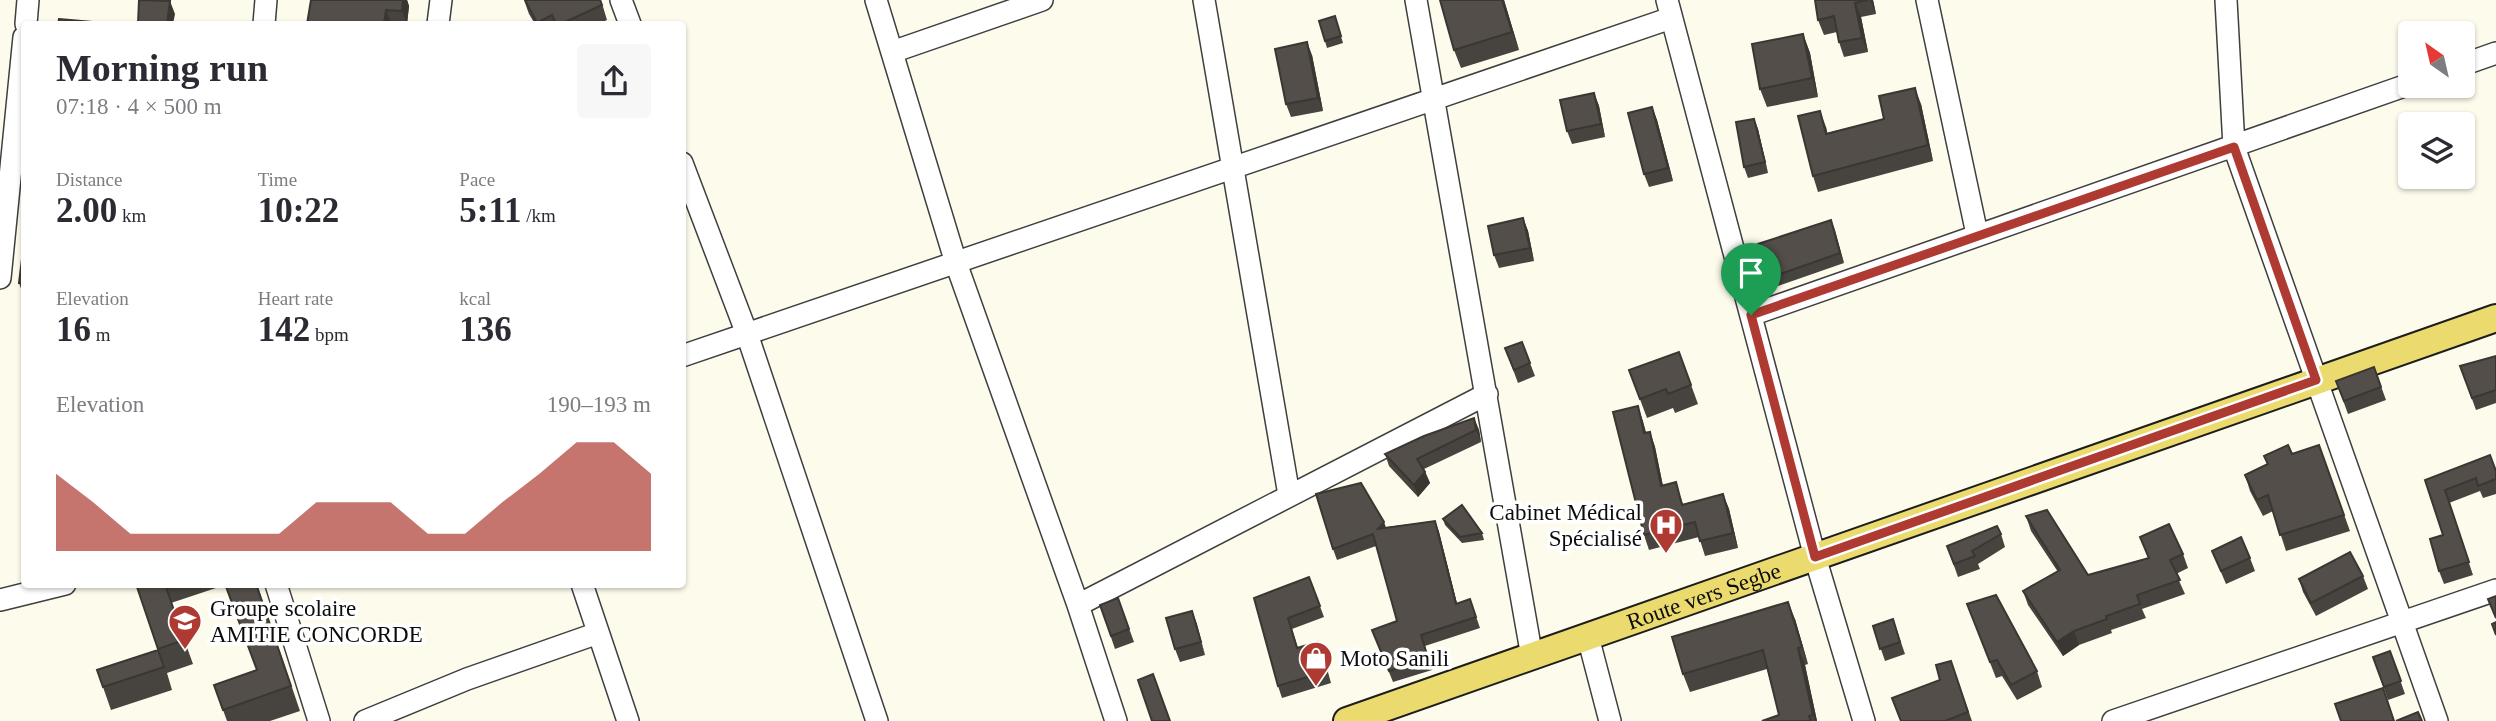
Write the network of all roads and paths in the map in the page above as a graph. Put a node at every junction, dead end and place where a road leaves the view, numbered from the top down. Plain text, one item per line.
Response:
1 (28, 0) edge
2 (266, 0) edge
3 (441, 0) edge
4 (621, 0) edge
5 (876, 0) edge
6 (1042, 0) edge
7 (1204, 0) edge
8 (1416, 0) edge
9 (1927, 0) edge
10 (2226, 0) edge
11 (1669, 9) edge
12 (26, 21) edge
13 (264, 21) edge
14 (438, 21) edge
15 (629, 21) edge
16 (892, 52) junction
17 (2496, 53) edge
18 (2475, 60) edge
19 (21, 67) edge
20 (2398, 88) edge
21 (1435, 99) junction
22 (2234, 147) junction
23 (1234, 167) junction
24 (686, 174) edge
25 (1978, 234) junction
26 (956, 262) junction
27 (0, 278) edge
28 (1751, 315) junction
29 (2496, 318) edge
30 (747, 334) junction
31 (686, 355) edge
32 (2316, 380) junction
33 (1487, 394) junction
34 (1289, 495) junction
35 (1815, 557) junction
36 (49, 588) edge
37 (277, 588) edge
38 (583, 588) edge
39 (2496, 590) edge
40 (0, 600) edge
41 (1078, 605) junction
42 (2403, 622) junction
43 (598, 633) junction
44 (1588, 637) junction
45 (1532, 657) junction
46 (1355, 720) edge
47 (319, 721) edge
48 (365, 721) edge
49 (628, 721) edge
50 (877, 721) edge
51 (1116, 721) edge
52 (1610, 721) edge
53 (1864, 721) edge
54 (2113, 721) edge
55 (2437, 721) edge

1 - 12 street
2 - 13 street
3 - 14 street
4 - 15 street
5 - 16 street
6 - 16 street
7 - 23 street
8 - 21 street
9 - 25 street
10 - 22 street
11 - 21 street
11 - 28 street
16 - 26 street
17 - 18 street
19 - 27 street
20 - 22 street
21 - 23 street
21 - 33 street
22 - 25 street
22 - 32 street
23 - 26 street
23 - 34 street
24 - 30 street
25 - 28 street
26 - 30 street
26 - 41 street
28 - 35 street
29 - 32 main road, Route vers Segbe
30 - 31 street
30 - 50 street
32 - 35 main road, Route vers Segbe
32 - 42 street
33 - 34 street
33 - 45 street
34 - 41 street
35 - 44 main road, Route vers Segbe
35 - 53 street
36 - 40 street
37 - 47 street
38 - 43 street
39 - 42 street
41 - 51 street
42 - 54 street
42 - 55 street
43 - 48 street
43 - 49 street
44 - 45 main road, Route vers Segbe
44 - 52 street
45 - 46 main road, Route vers Segbe

